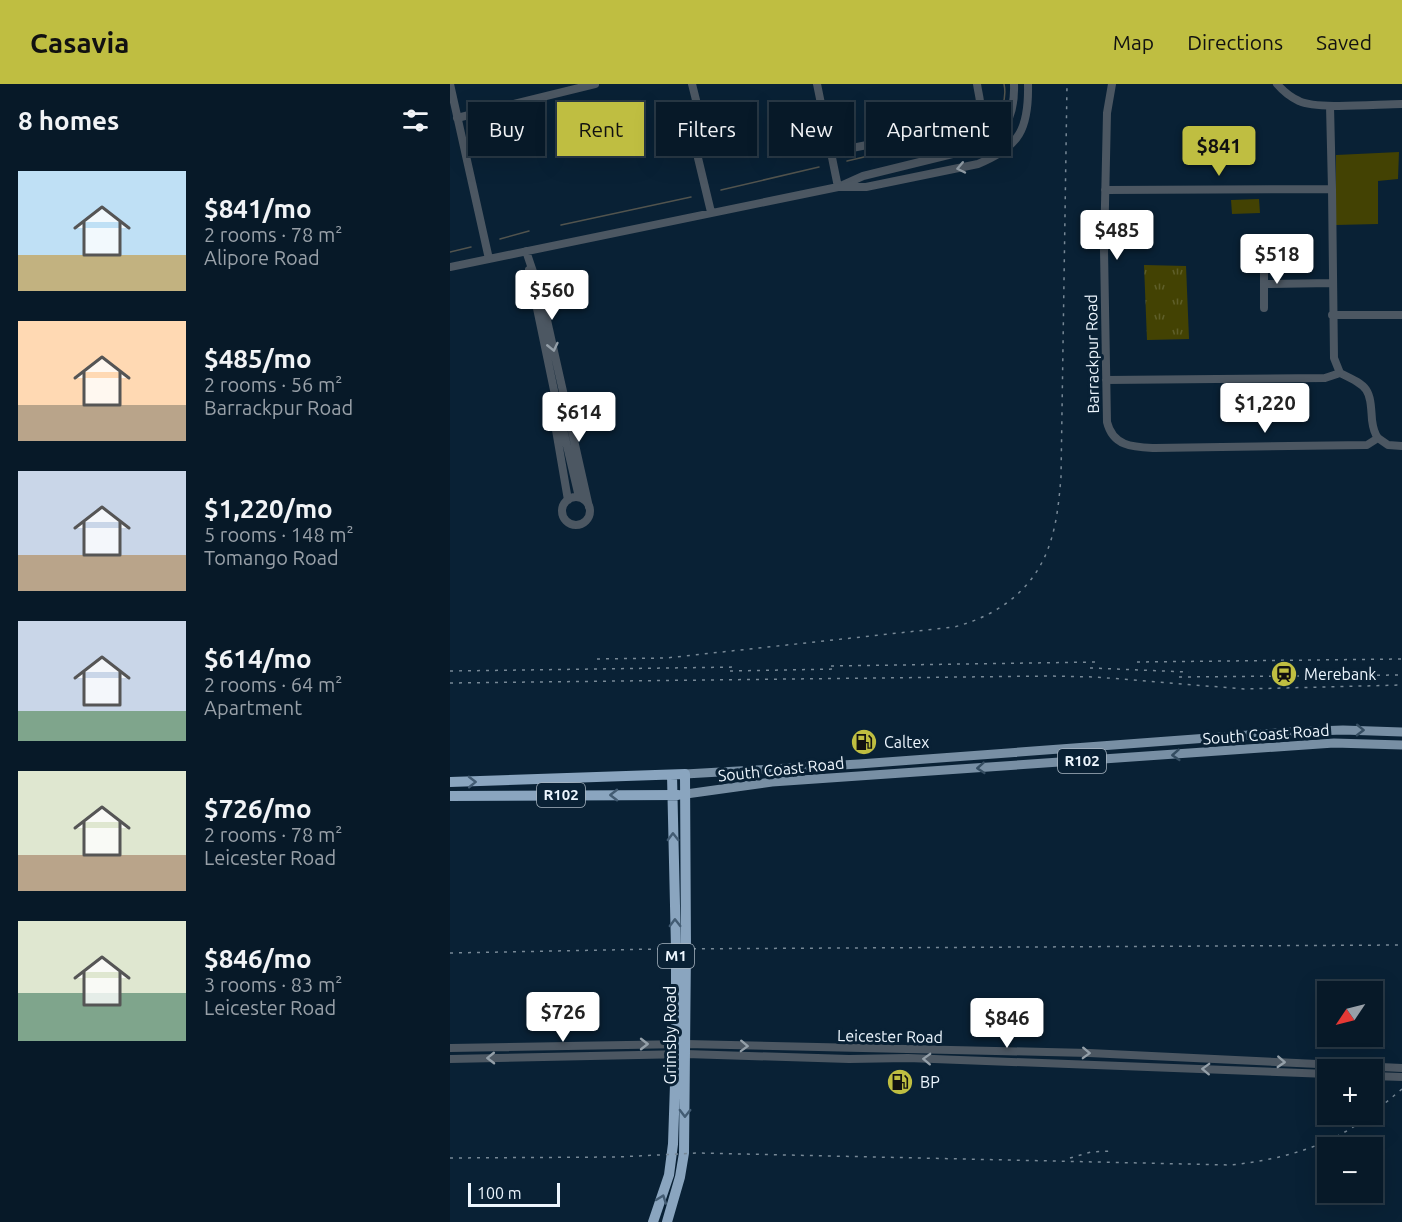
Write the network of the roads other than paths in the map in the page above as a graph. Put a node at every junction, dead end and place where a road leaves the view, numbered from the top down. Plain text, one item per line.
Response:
1 (450, 84) edge
2 (595, 84) edge
3 (692, 84) edge
4 (817, 84) edge
5 (976, 84) edge
6 (1014, 84) edge
7 (1028, 84) edge
8 (1112, 84) edge
9 (1277, 84) edge
10 (821, 102) edge
11 (1402, 104) edge
12 (1330, 106) junction
13 (458, 118) junction
14 (854, 147) edge
15 (833, 156) edge
16 (838, 187) junction
17 (1332, 189) junction
18 (1106, 190) junction
19 (711, 212) junction
20 (526, 251) junction
21 (489, 259) junction
22 (1264, 263) dead end
23 (450, 267) edge
24 (1332, 283) junction
25 (1265, 284) junction
26 (1264, 308) dead end
27 (1332, 315) junction
28 (1402, 315) edge
29 (1340, 373) junction
30 (1106, 380) junction
31 (555, 395) junction
32 (1378, 438) junction
33 (1402, 446) edge
34 (579, 497) junction
35 (568, 500) junction
36 (589, 507) junction
37 (1402, 732) edge
38 (1264, 734) junction
39 (1113, 745) junction
40 (1402, 745) edge
41 (1265, 749) junction
42 (1032, 751) junction
43 (1001, 753) junction
44 (951, 757) junction
45 (1113, 759) junction
46 (875, 763) junction
47 (1033, 765) junction
48 (1003, 767) junction
49 (952, 770) junction
50 (747, 771) junction
51 (685, 774) junction
52 (672, 775) junction
53 (874, 775) junction
54 (450, 782) edge
55 (748, 786) junction
56 (686, 794) junction
57 (450, 795) edge
58 (673, 795) junction
59 (580, 1045) junction
60 (450, 1048) edge
61 (681, 1049) junction
62 (580, 1056) junction
63 (450, 1059) edge
64 (1248, 1060) junction
65 (1402, 1068) edge
66 (1248, 1071) junction
67 (1317, 1074) edge
68 (1383, 1076) edge
69 (1402, 1077) edge
70 (675, 1176) junction
71 (653, 1222) edge
72 (667, 1222) edge

1 - 13 street
2 - 13 street
3 - 19 street
4 - 10 street
5 - 14 street
6 - 16 street
7 -> 16 street
8 - 18 street, Barrackpur Road
9 - 12 street
11 - 12 street
12 - 17 street
13 - 21 street
15 - 16 street
16 - 19 street
17 - 18 street
17 - 24 street
18 - 30 street, Barrackpur Road
19 - 20 street
20 - 21 street
20 - 31 street
20 -> 36 street
21 - 23 street
22 - 25 street
24 - 25 street
24 - 27 street
25 - 26 street
27 - 28 street
27 - 29 street
29 - 30 street
29 - 32 street
30 - 32 street, Barrackpur Road
31 - 34 street
31 - 35 street
32 - 33 street
34 - 35 street
34 - 36 street
35 - 36 street
38 -> 37 main road, South Coast Road / R102
38 - 39 main road, South Coast Road / R102
38 - 41 main road
39 - 42 main road, South Coast Road / R102
39 - 45 main road
40 - 41 main road, South Coast Road / R102
41 -> 45 main road, South Coast Road / R102
42 - 43 main road, South Coast Road / R102
42 - 47 main road
43 - 44 main road, South Coast Road / R102
43 - 48 main road
44 - 46 main road, South Coast Road / R102
44 - 49 main road
45 - 47 main road, South Coast Road / R102
46 - 50 main road, South Coast Road / R102
46 - 53 main road
47 - 48 main road, South Coast Road / R102
48 -> 49 main road, South Coast Road / R102
49 - 53 main road, South Coast Road / R102
50 - 51 main road, South Coast Road / R102
50 - 55 main road
51 - 52 highway, South Coast Road / R102
51 - 56 highway, Grimsby Road / M1
54 -> 52 highway, South Coast Road / R102
52 - 58 highway, Grimsby Road / M1
53 - 55 main road, South Coast Road / R102
55 - 56 main road, South Coast Road / R102
56 - 58 highway, South Coast Road / R102
56 - 61 highway, Grimsby Road / M1
58 -> 57 highway, South Coast Road / R102
61 -> 58 highway, Grimsby Road / M1
59 - 60 street, Leicester Road
59 -> 61 street, Leicester Road
59 - 62 street
61 - 62 street, Leicester Road
61 -> 64 street, Leicester Road
66 -> 61 street, Leicester Road
61 - 70 highway, Grimsby Road / M1
62 -> 63 street, Leicester Road
64 -> 65 street, Leicester Road
64 - 66 street
66 - 67 street, Leicester Road
68 - 69 street
71 -> 70 highway, Grimsby Road / M1
70 - 72 highway, Grimsby Road / M1

